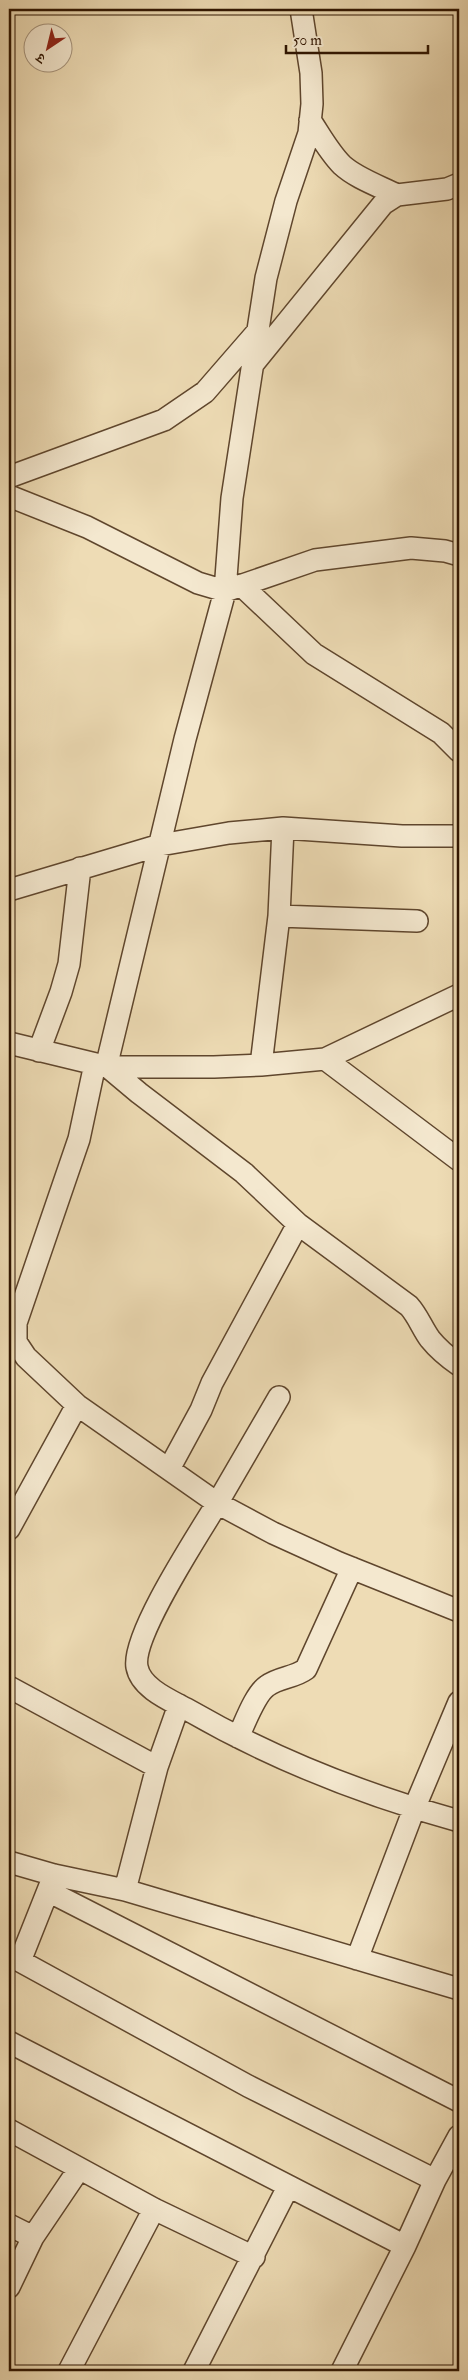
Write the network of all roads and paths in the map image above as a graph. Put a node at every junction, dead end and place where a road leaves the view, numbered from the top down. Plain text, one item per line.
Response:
1 (301, 9) edge
2 (310, 120) junction
3 (459, 184) edge
4 (397, 195) junction
5 (258, 331) junction
6 (254, 363) junction
7 (9, 477) edge
8 (9, 496) edge
9 (459, 555) edge
10 (233, 588) junction
11 (459, 751) edge
12 (283, 828) junction
13 (459, 836) edge
14 (160, 845) junction
15 (80, 868) junction
16 (9, 890) edge
17 (280, 916) junction
18 (417, 921) dead end
19 (459, 995) edge
20 (9, 1043) edge
21 (39, 1051) junction
22 (325, 1059) junction
23 (101, 1065) junction
24 (261, 1065) junction
25 (459, 1160) edge
26 (298, 1224) junction
27 (12, 1341) edge
28 (459, 1365) edge
29 (279, 1397) dead end
30 (77, 1405) junction
31 (169, 1469) junction
32 (217, 1503) junction
33 (9, 1528) edge
34 (352, 1568) junction
35 (459, 1611) edge
36 (9, 1687) edge
37 (459, 1702) edge
38 (179, 1705) junction
39 (238, 1737) junction
40 (156, 1767) junction
41 (414, 1809) junction
42 (459, 1821) edge
43 (9, 1862) edge
44 (51, 1883) junction
45 (125, 1890) junction
46 (14, 1958) edge
47 (358, 1959) junction
48 (459, 1989) edge
49 (9, 2042) edge
50 (459, 2101) edge
51 (9, 2130) edge
52 (459, 2136) edge
53 (79, 2169) junction
54 (435, 2180) junction
55 (288, 2188) junction
56 (154, 2209) junction
57 (9, 2225) edge
58 (33, 2238) junction
59 (405, 2246) junction
60 (254, 2257) junction
61 (9, 2287) edge
62 (69, 2371) edge
63 (194, 2371) edge
64 (342, 2371) edge

1 - 2 street
2 - 4 street
2 - 5 street
3 - 4 street
4 - 6 street
5 - 6 street
5 - 7 street
6 - 10 street
8 - 10 street
9 - 10 street
10 - 11 street
10 - 14 street
12 - 13 street
12 - 14 street
12 - 17 street
14 - 15 street
14 - 23 street
15 - 16 street
15 - 21 street
17 - 18 street
17 - 24 street
19 - 22 street
20 - 21 street
21 - 23 street
22 - 24 street
22 - 25 street
23 - 24 street
23 - 26 street
23 - 27 street
26 - 28 street
26 - 31 street
27 - 30 street
29 - 32 street
30 - 31 street
30 - 33 street
31 - 32 street
32 - 34 street
32 - 38 street
34 - 35 street
34 - 39 street
36 - 40 street
37 - 41 street
38 - 39 street
38 - 40 street
39 - 41 street
40 - 45 street
41 - 42 street
41 - 47 street
43 - 44 street
44 - 45 street
44 - 46 street
44 - 50 street
45 - 47 street
46 - 54 street
47 - 48 street
49 - 55 street
51 - 53 street
52 - 54 street
53 - 56 street
53 - 58 street
54 - 59 street
55 - 59 street
55 - 60 street
56 - 60 street
56 - 62 street
57 - 58 street
58 - 61 street
59 - 64 street
60 - 63 street

